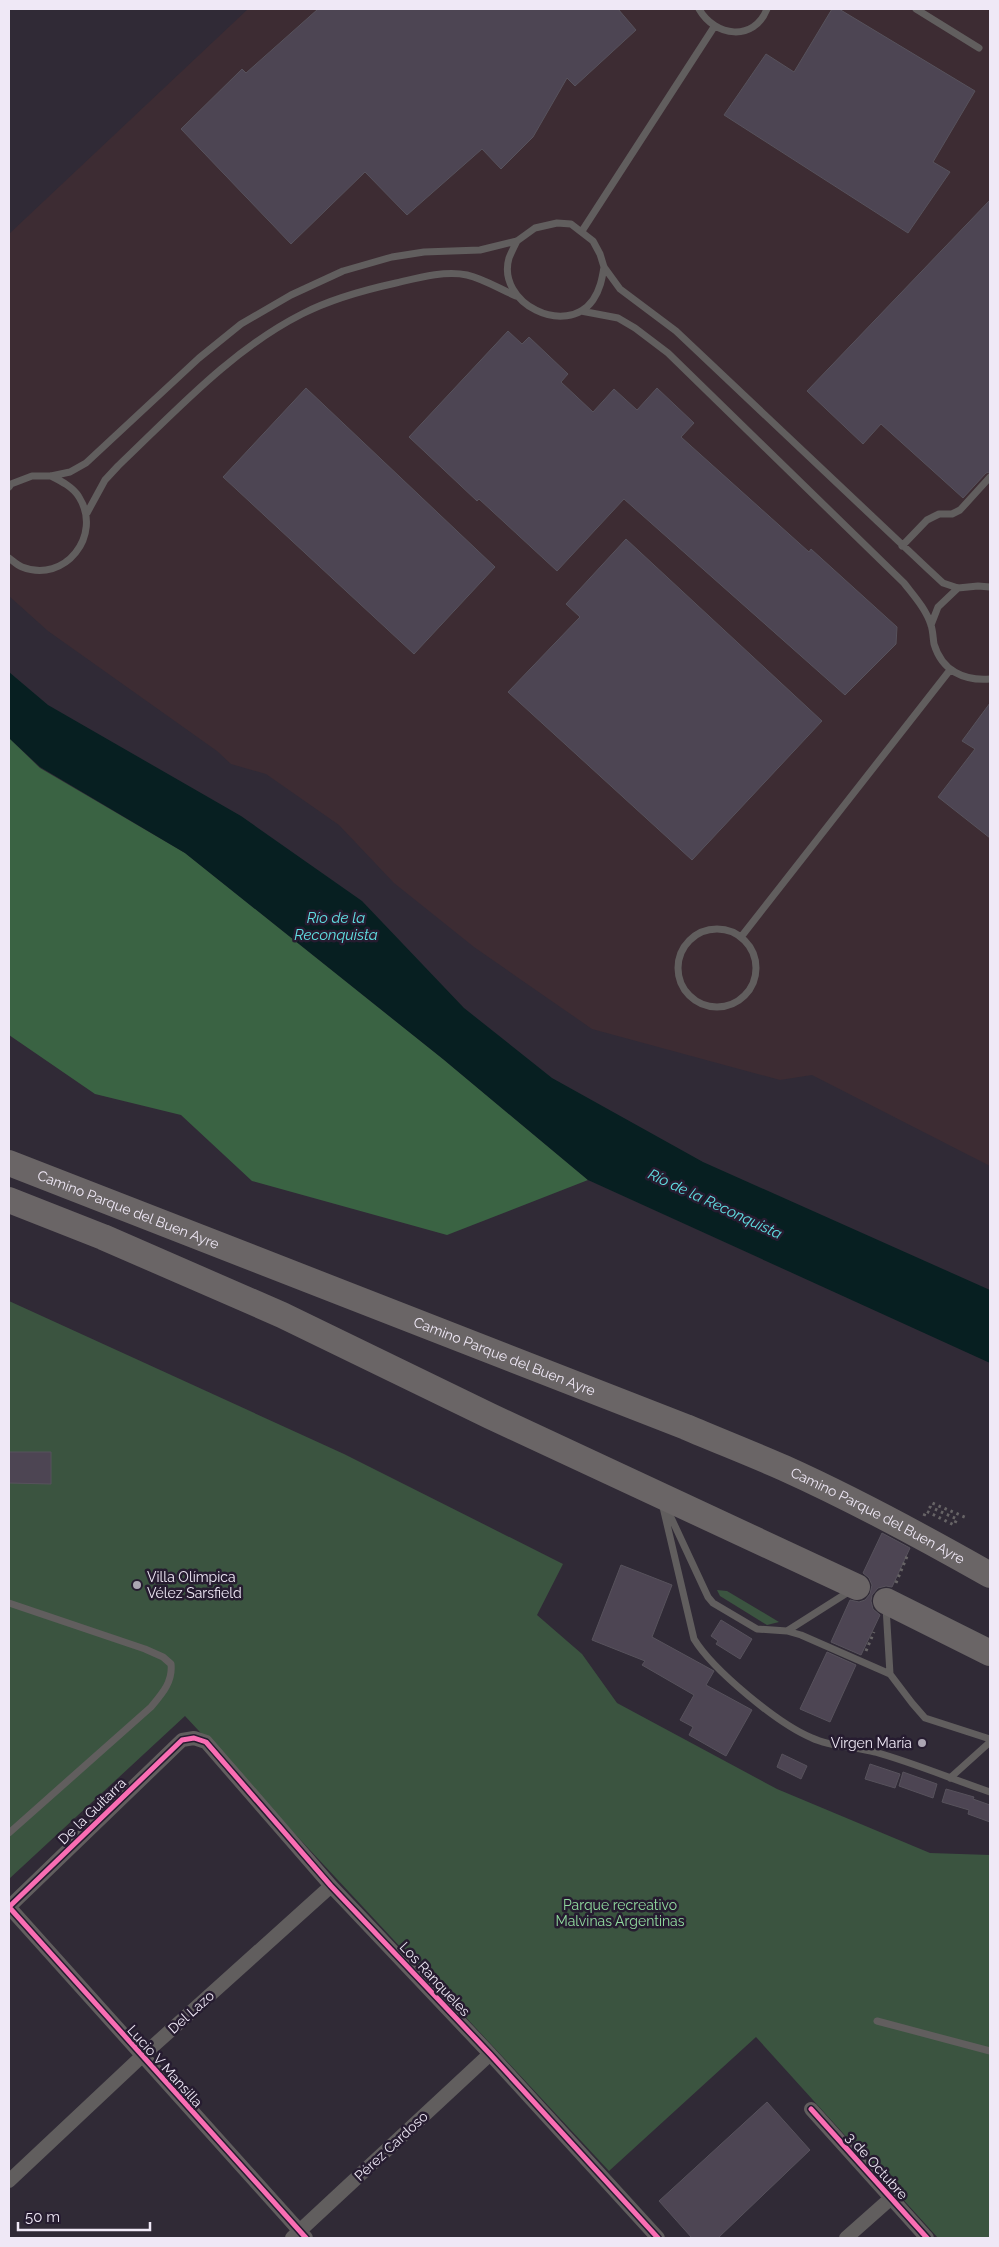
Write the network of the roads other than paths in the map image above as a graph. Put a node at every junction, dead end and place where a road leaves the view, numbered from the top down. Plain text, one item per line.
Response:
1 (699, 9) edge
2 (767, 9) edge
3 (916, 9) edge
4 (714, 27) junction
5 (978, 48) dead end
6 (582, 231) junction
7 (517, 241) junction
8 (604, 267) junction
9 (516, 296) junction
10 (581, 311) junction
11 (52, 476) junction
12 (990, 478) edge
13 (9, 484) edge
14 (87, 513) junction
15 (902, 546) junction
16 (9, 558) edge
17 (990, 587) edge
18 (958, 588) junction
19 (931, 625) junction
20 (950, 670) junction
21 (990, 679) edge
22 (741, 937) junction
23 (9, 1163) edge
24 (9, 1200) edge
25 (661, 1496) junction
26 (990, 1575) edge
27 (857, 1587) joint
28 (886, 1601) joint
29 (9, 1603) edge
30 (787, 1631) junction
31 (990, 1653) edge
32 (890, 1674) junction
33 (194, 1738) joint
34 (990, 1741) edge
35 (950, 1778) junction
36 (990, 1792) edge
37 (9, 1833) edge
38 (331, 1886) junction
39 (9, 1907) edge
40 (877, 2021) dead end
41 (990, 2051) edge
42 (490, 2054) junction
43 (142, 2057) junction
44 (811, 2109) dead end
45 (9, 2181) edge
46 (890, 2199) junction
47 (299, 2236) edge
48 (658, 2238) edge
49 (846, 2238) edge
50 (927, 2238) edge

1 - 4 lane
2 - 4 lane
3 - 5 lane
4 - 6 lane
6 - 7 lane
6 - 8 lane
7 - 9 lane
7 - 11 lane
8 - 10 lane
8 - 15 lane
9 - 10 lane
9 - 14 lane
10 - 19 lane
11 - 13 lane
11 - 14 lane
12 - 15 lane
14 - 16 lane
15 - 18 lane
17 - 18 lane
18 - 19 lane
19 - 20 lane
20 - 21 lane
20 - 22 lane
22 - 22 lane
23 - 26 highway, Camino Parque del Buen Ayre
24 - 25 highway
25 - 27 highway
25 - 30 lane
25 - 35 lane
27 - 30 lane
28 - 31 highway
28 - 32 lane
29 - 37 lane
30 - 32 lane
32 - 34 lane
33 - 38 street, Los Ranqueles
33 - 39 street, De la Guitarra
34 - 35 lane
35 - 36 lane
38 - 42 street, Los Ranqueles
38 - 43 street, Del Lazo
39 - 43 street, Lucio V Mansilla
40 - 41 lane
42 - 47 street, Pérez Cardoso
42 - 48 street, Los Ranqueles
43 - 45 street, Del Lazo
43 - 47 street, Lucio V Mansilla
44 - 46 street, 3 de Octubre
46 - 49 street
46 - 50 street, 3 de Octubre

